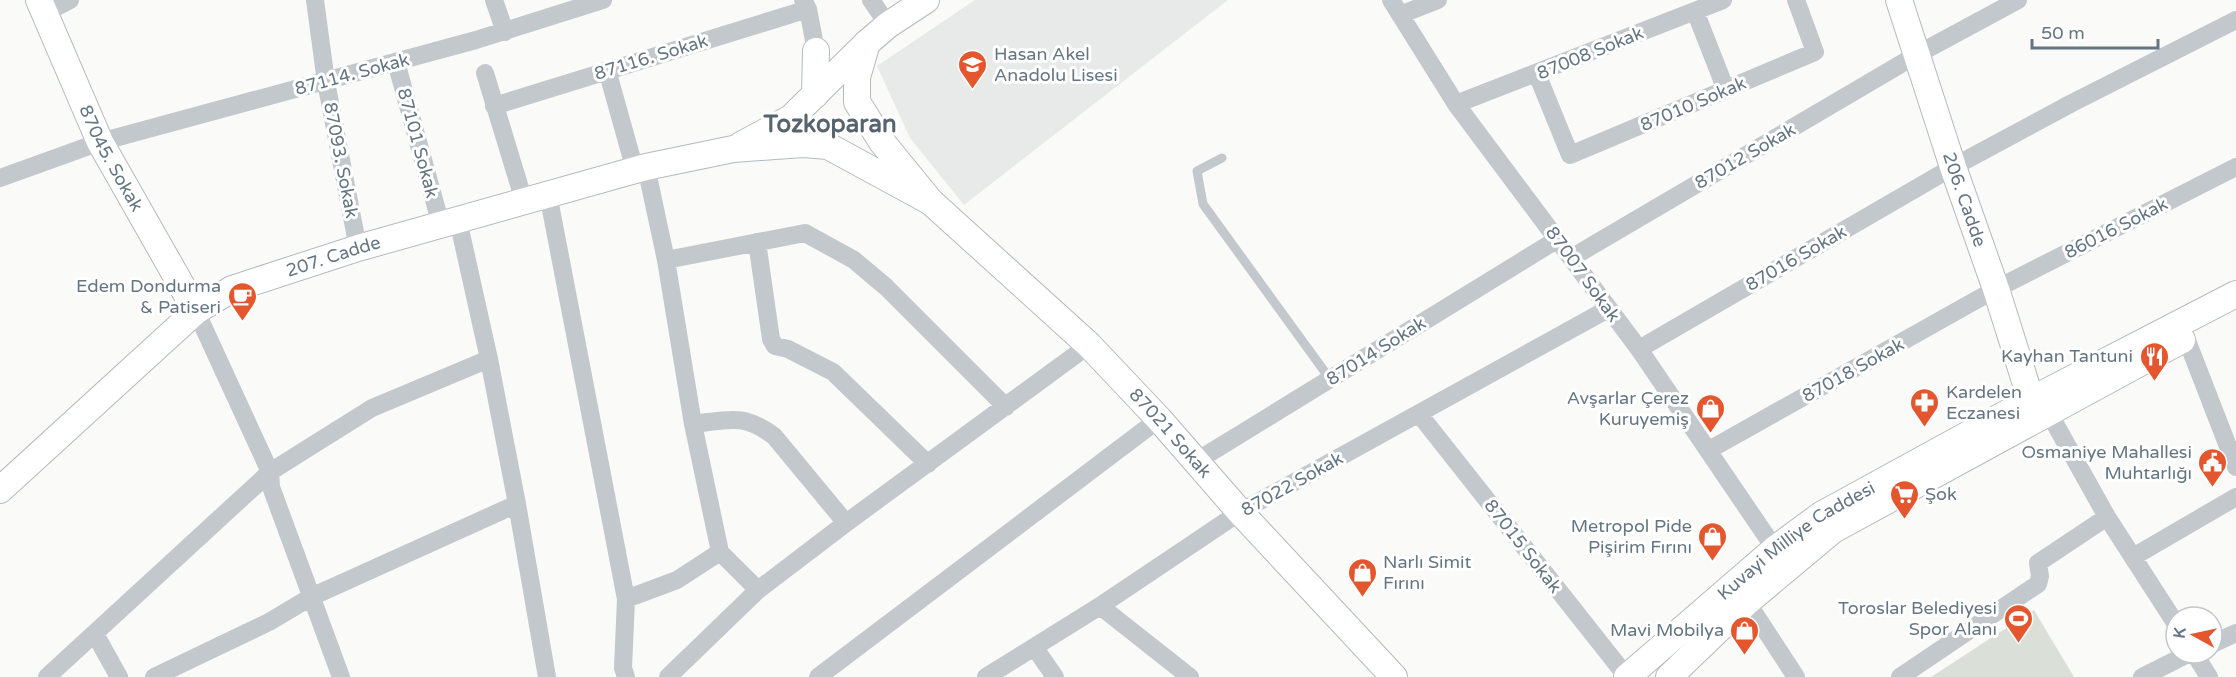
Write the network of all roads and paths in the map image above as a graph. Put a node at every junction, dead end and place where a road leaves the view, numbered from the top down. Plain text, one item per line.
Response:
1 (70, 0) edge
2 (315, 0) edge
3 (494, 0) edge
4 (603, 0) edge
5 (871, 0) edge
6 (926, 0) edge
7 (1438, 0) edge
8 (1723, 0) edge
9 (1796, 0) edge
10 (1899, 0) edge
11 (2018, 0) edge
12 (805, 5) edge
13 (42, 6) edge
14 (1396, 8) edge
15 (1695, 11) junction
16 (2236, 20) edge
17 (888, 25) junction
18 (505, 32) junction
19 (867, 43) junction
20 (816, 51) joint
21 (1918, 54) junction
22 (396, 62) junction
23 (608, 70) junction
24 (485, 73) dead end
25 (1537, 74) junction
26 (326, 82) junction
27 (1726, 90) junction
28 (815, 95) junction
29 (857, 102) junction
30 (1456, 104) junction
31 (494, 106) junction
32 (100, 142) junction
33 (828, 146) junction
34 (733, 149) junction
35 (1222, 158) dead end
36 (1953, 167) junction
37 (2236, 167) edge
38 (640, 169) junction
39 (0, 178) edge
40 (549, 194) junction
41 (524, 201) junction
42 (931, 202) junction
43 (449, 222) junction
44 (1557, 239) junction
45 (757, 242) junction
46 (358, 248) junction
47 (1571, 258) junction
48 (666, 260) junction
49 (1996, 289) junction
50 (2236, 294) edge
51 (1608, 309) junction
52 (196, 311) junction
53 (2236, 312) edge
54 (2186, 338) junction
55 (1089, 345) junction
56 (1639, 350) junction
57 (489, 359) junction
58 (1330, 379) junction
59 (2040, 406) junction
60 (1006, 407) junction
61 (1419, 414) junction
62 (1159, 419) junction
63 (693, 424) junction
64 (1709, 450) junction
65 (1195, 462) junction
66 (928, 464) junction
67 (2236, 467) edge
68 (270, 472) junction
69 (2, 482) edge
70 (2236, 497) edge
71 (517, 504) junction
72 (1240, 512) junction
73 (2107, 517) junction
74 (846, 523) junction
75 (1774, 549) junction
76 (720, 552) junction
77 (2133, 557) junction
78 (758, 590) junction
79 (311, 597) junction
80 (626, 599) junction
81 (1747, 602) junction
82 (2164, 605) edge
83 (1100, 606) junction
84 (95, 634) junction
85 (1035, 648) junction
86 (2167, 665) edge
87 (47, 677) edge
88 (119, 677) edge
89 (154, 677) edge
90 (341, 677) edge
91 (547, 677) edge
92 (626, 677) edge
93 (668, 677) edge
94 (818, 677) edge
95 (986, 677) edge
96 (1054, 677) edge
97 (1190, 677) edge
98 (1394, 677) edge
99 (1627, 677) edge
100 (1669, 677) edge
101 (1796, 677) edge
102 (1900, 677) edge
103 (2142, 677) edge

1 - 13 street
2 - 26 street, 87093. Sokak
3 - 18 street
4 - 18 street, 87114. Sokak
5 - 17 street
6 - 17 street
7 - 14 street
8 - 15 street, 87008 Sokak
9 - 27 street, 87010 Sokak
10 - 21 street, 206. Cadde
11 - 21 street, 87012 Sokak
12 - 20 street
12 - 23 street, 87116. Sokak
13 - 32 street, 87045. Sokak
14 - 30 street, 87007 Sokak
15 - 25 street, 87008 Sokak
15 - 27 street
16 - 36 street, 87016 Sokak
17 - 19 street
18 - 22 street, 87114. Sokak
19 - 28 street
19 - 29 street
20 - 28 street
21 - 36 street, 206. Cadde
21 - 47 street, 87012 Sokak
22 - 26 street, 87114. Sokak
22 - 43 street, 87101 Sokak
23 - 31 street, 87116. Sokak
23 - 38 street
24 - 31 street
25 - 27 street, 87010 Sokak
25 - 30 street, 87008 Sokak
26 - 32 street, 87114. Sokak
26 - 46 street, 87093. Sokak
28 - 29 street
28 - 33 street
28 - 34 street
29 - 33 street
29 - 42 street
30 - 44 street, 87007 Sokak
31 - 41 street
32 - 39 street, 87114. Sokak
32 - 52 street, 87045. Sokak
33 - 34 street
33 - 42 street
34 - 38 street, 207. Cadde
35 - 58 lane
36 - 49 street, 206. Cadde
36 - 56 street, 87016 Sokak
37 - 49 street, 86016 Sokak
38 - 40 street, 207. Cadde
38 - 48 street
40 - 41 street, 207. Cadde
40 - 80 street
41 - 43 street, 207. Cadde
42 - 55 street, 87021 Sokak
43 - 46 street, 207. Cadde
43 - 57 street, 87101 Sokak
44 - 47 street, 87007 Sokak
44 - 58 street, 87014 Sokak
45 - 48 street
45 - 60 street
45 - 66 street
46 - 52 street, 207. Cadde
47 - 51 street, 87007 Sokak
48 - 63 street
49 - 59 street, 206. Cadde
49 - 64 street, 87018 Sokak
50 - 59 street, Kuvayi Milliye Caddesi
51 - 56 street, 87007 Sokak
51 - 61 street, 87022 Sokak
52 - 68 street
52 - 69 street, 207. Cadde
53 - 54 street, Kuvayi Milliye Caddesi
54 - 59 street, Kuvayi Milliye Caddesi
54 - 67 street
55 - 60 street
55 - 62 street, 87021 Sokak
56 - 64 street, 87007 Sokak
57 - 68 street
57 - 71 street, 87101 Sokak
58 - 65 street, 87014 Sokak
59 - 73 street
59 - 75 street, Kuvayi Milliye Caddesi
59 - 81 street, Kuvayi Milliye Caddesi
60 - 66 street
61 - 72 street, 87022 Sokak
61 - 99 street, 87015 Sokak
62 - 65 street, 87021 Sokak
62 - 94 street
63 - 74 street
63 - 76 street
64 - 75 street, 87007 Sokak
65 - 72 street, 87021 Sokak
66 - 74 street
68 - 79 street
68 - 84 street
70 - 77 street
71 - 79 street
71 - 91 street, 87101 Sokak
72 - 83 street, 87022 Sokak
72 - 98 street, 87021 Sokak
73 - 77 street
73 - 102 street
74 - 78 street
75 - 99 street, Kuvayi Milliye Caddesi
76 - 78 street
76 - 80 street
77 - 82 street
78 - 93 street
79 - 89 street
79 - 90 street
80 - 92 street
81 - 100 street, Kuvayi Milliye Caddesi
81 - 101 street
83 - 85 street, 87022 Sokak
83 - 97 street
84 - 87 street
84 - 88 street
85 - 95 street, 87022 Sokak
85 - 96 street
86 - 103 street

